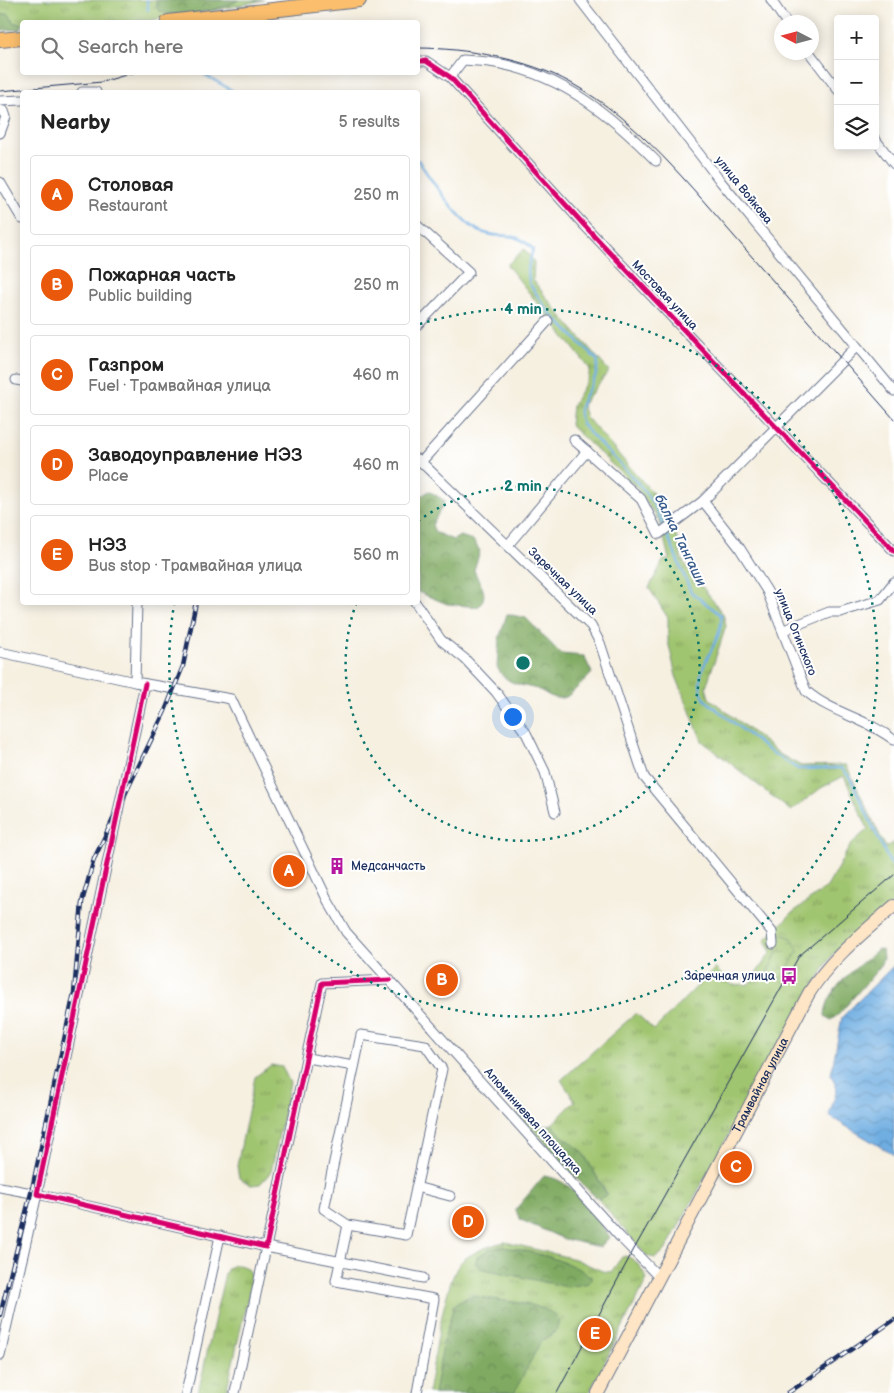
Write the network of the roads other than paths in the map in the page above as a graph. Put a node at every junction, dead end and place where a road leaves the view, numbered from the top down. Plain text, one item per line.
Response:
1 (359, 0) edge
2 (580, 0) edge
3 (771, 0) edge
4 (781, 15) edge
5 (185, 20) edge
6 (20, 38) edge
7 (0, 40) edge
8 (815, 60) edge
9 (420, 61) edge
10 (450, 77) junction
11 (834, 85) edge
12 (20, 100) edge
13 (0, 101) edge
14 (0, 110) edge
15 (0, 133) edge
16 (879, 144) edge
17 (656, 161) dead end
18 (894, 164) edge
19 (0, 182) edge
20 (19, 208) edge
21 (420, 228) edge
22 (548, 321) dead end
23 (420, 323) edge
24 (856, 347) junction
25 (894, 391) edge
26 (777, 428) junction
27 (574, 440) dead end
28 (587, 451) junction
29 (420, 460) edge
30 (420, 462) edge
31 (703, 502) junction
32 (508, 545) junction
33 (894, 551) edge
34 (894, 582) edge
35 (138, 605) edge
36 (417, 605) edge
37 (784, 630) junction
38 (0, 652) edge
39 (135, 682) junction
40 (145, 684) junction
41 (894, 740) edge
42 (556, 812) dead end
43 (894, 906) edge
44 (773, 944) dead end
45 (390, 980) junction
46 (307, 1058) junction
47 (354, 1066) junction
48 (0, 1187) edge
49 (416, 1187) junction
50 (37, 1194) junction
51 (450, 1196) dead end
52 (348, 1225) junction
53 (220, 1236) junction
54 (266, 1247) junction
55 (340, 1262) junction
56 (659, 1277) junction
57 (423, 1278) dead end
58 (0, 1355) edge
59 (186, 1393) edge
60 (234, 1393) edge
61 (418, 1393) edge
62 (598, 1393) edge

1 - 5 main road
2 - 24 street, улица Войкова
3 - 4 street
6 - 7 main road
8 - 11 street
9 - 10 street, Мостовая улица
10 - 17 street
10 - 26 street, Мостовая улица
12 - 13 street
14 - 15 street
16 - 18 street
19 - 20 street
21 - 23 street
22 - 29 street, Заречная улица
24 - 25 street, улица Войкова
24 - 26 street
26 - 31 street
26 - 33 street, Мостовая улица
27 - 28 street
28 - 31 street
28 - 32 street
30 - 32 street, Заречная улица
31 - 37 street, улица Огинского
32 - 44 street, Заречная улица
34 - 37 street
35 - 39 street
36 - 42 street
37 - 41 street, улица Огинского
38 - 39 street
39 - 40 street
40 - 45 street, Алюминиевая площадка
40 - 50 street
43 - 56 main road, Трамвайная улица
45 - 46 street
45 - 56 street, Алюминиевая площадка
46 - 47 street
46 - 54 street
47 - 49 street
47 - 52 street
48 - 50 street
49 - 51 street
49 - 52 street
50 - 53 street
50 - 58 street
52 - 55 street
53 - 54 street
53 - 59 street
54 - 55 street
54 - 60 street
55 - 57 street
55 - 61 street
56 - 62 main road, Трамвайная улица

